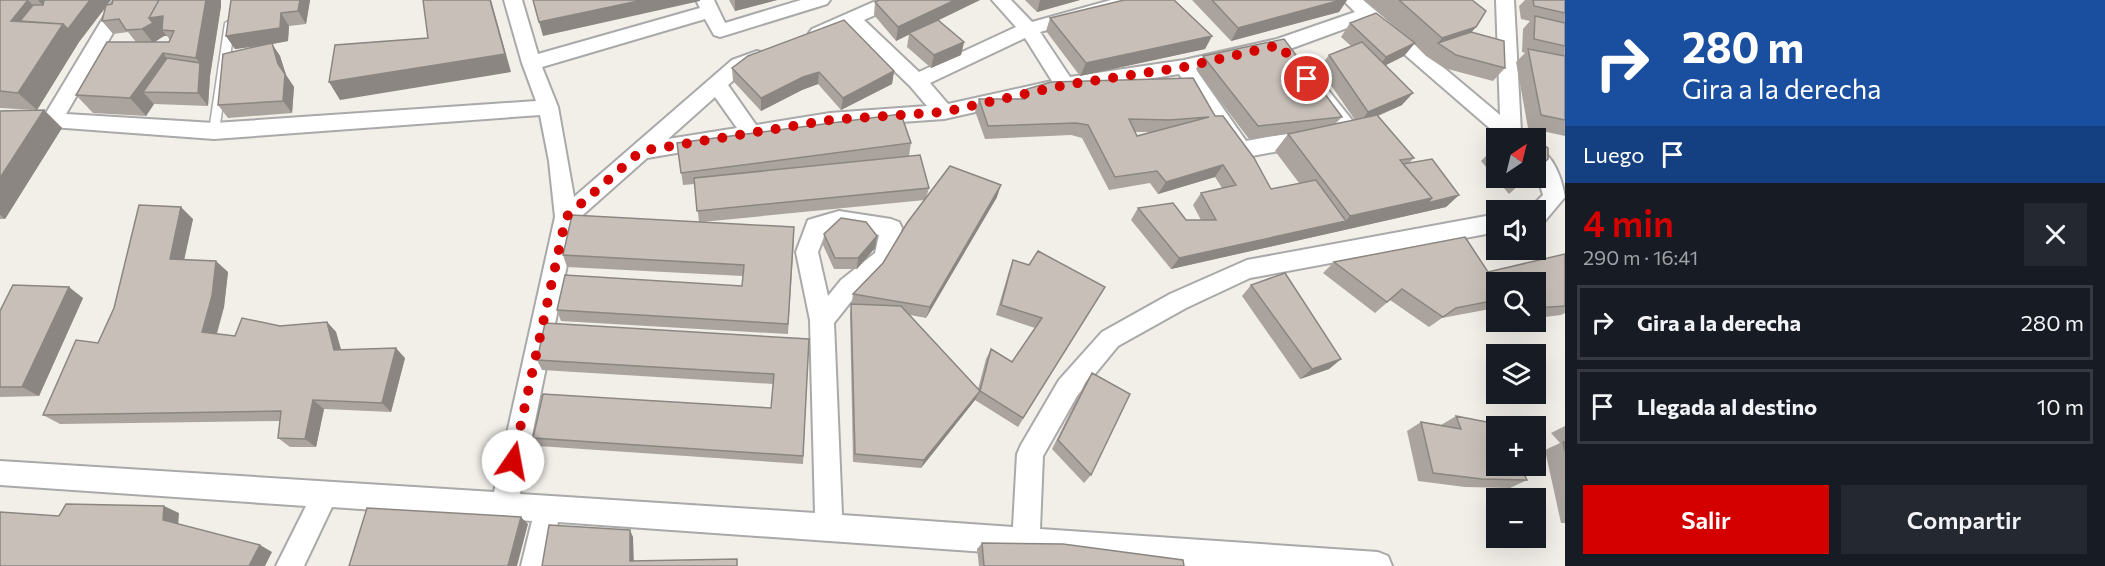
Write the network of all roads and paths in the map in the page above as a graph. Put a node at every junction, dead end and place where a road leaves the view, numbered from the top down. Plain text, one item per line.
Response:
1 (123, 0) edge
2 (513, 0) edge
3 (821, 0) edge
4 (894, 0) edge
5 (1001, 0) edge
6 (1133, 0) edge
7 (1352, 0) edge
8 (1505, 0) edge
9 (708, 5) edge
10 (1368, 14) junction
11 (231, 16) edge
12 (852, 19) junction
13 (1028, 29) junction
14 (801, 40) edge
15 (1212, 43) edge
16 (1280, 45) junction
17 (770, 52) edge
18 (1227, 57) junction
19 (1294, 62) edge
20 (531, 63) junction
21 (1184, 67) junction
22 (1307, 79) edge
23 (917, 81) junction
24 (717, 84) junction
25 (1065, 85) junction
26 (548, 107) junction
27 (944, 112) junction
28 (0, 120) edge
29 (52, 120) junction
30 (1502, 128) edge
31 (1512, 128) edge
32 (214, 131) junction
33 (751, 133) junction
34 (641, 151) junction
35 (1546, 172) edge
36 (1546, 205) edge
37 (566, 217) junction
38 (1486, 225) edge
39 (822, 320) dead end
40 (0, 473) edge
41 (325, 494) junction
42 (504, 506) junction
43 (548, 508) junction
44 (829, 527) junction
45 (1026, 542) junction
46 (290, 566) edge
47 (534, 566) edge
48 (1378, 566) edge

1 - 29 street
2 - 20 street
3 - 9 street
4 - 12 street
5 - 13 street
6 - 13 street
7 - 10 street
8 - 31 street
9 - 20 street
10 - 16 street
10 - 30 street
11 - 32 lane
12 - 14 street
12 - 23 street
13 - 23 street
13 - 25 street
15 - 18 street
16 - 18 street
16 - 19 street
17 - 24 street
18 - 21 street
20 - 26 street
21 - 22 street
21 - 25 street
23 - 27 street
24 - 33 street
24 - 34 street
25 - 27 street
26 - 32 street
26 - 37 street
27 - 33 street
28 - 29 street
29 - 32 street
33 - 34 street
34 - 37 street
35 - 36 street
37 - 42 street
38 - 45 street
39 - 44 street
40 - 41 street
41 - 42 street
41 - 46 street
42 - 43 street
43 - 44 street
43 - 47 street
44 - 45 street
45 - 48 street

